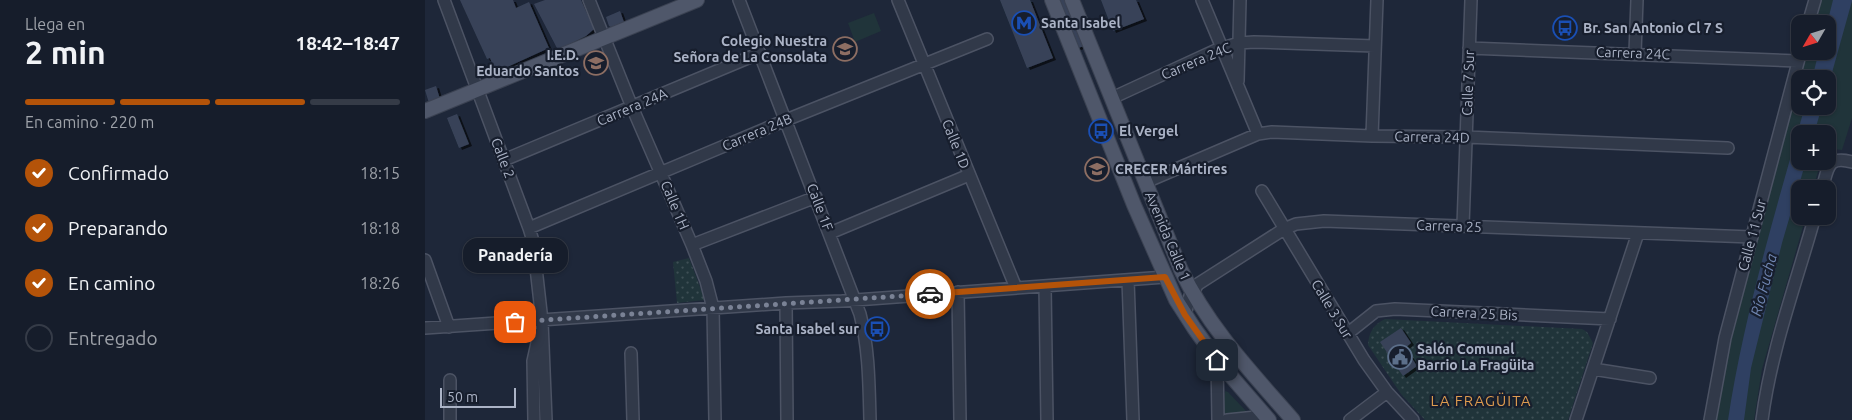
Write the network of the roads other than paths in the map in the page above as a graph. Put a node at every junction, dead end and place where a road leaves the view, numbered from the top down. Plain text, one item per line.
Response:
1 (444, 0) edge
2 (589, 0) edge
3 (697, 0) edge
4 (739, 0) edge
5 (897, 0) edge
6 (1052, 0) edge
7 (1072, 0) edge
8 (1202, 0) edge
9 (1240, 0) edge
10 (1377, 0) edge
11 (1471, 0) edge
12 (1637, 0) edge
13 (1815, 0) edge
14 (1811, 15) edge
15 (604, 38) junction
16 (987, 39) dead end
17 (1239, 43) junction
18 (1375, 46) junction
19 (1222, 48) junction
20 (1469, 48) junction
21 (760, 53) junction
22 (1635, 53) junction
23 (1791, 56) edge
24 (1798, 60) edge
25 (923, 65) junction
26 (1237, 85) junction
27 (478, 90) junction
28 (1112, 98) junction
29 (632, 107) junction
30 (425, 111) edge
31 (786, 120) junction
32 (1258, 134) junction
33 (1372, 136) junction
34 (1466, 137) junction
35 (1728, 148) dead end
36 (504, 160) junction
37 (1852, 162) edge
38 (661, 172) junction
39 (969, 175) junction
40 (1825, 180) edge
41 (1146, 182) junction
42 (1262, 191) dead end
43 (816, 198) junction
44 (1812, 225) edge
45 (1463, 226) junction
46 (529, 228) junction
47 (1284, 228) junction
48 (830, 233) junction
49 (1638, 233) junction
50 (1752, 237) junction
51 (692, 245) junction
52 (425, 260) edge
53 (1165, 277) junction
54 (1128, 280) junction
55 (1045, 286) junction
56 (1016, 288) junction
57 (958, 292) junction
58 (1192, 292) junction
59 (855, 300) junction
60 (786, 303) junction
61 (713, 308) junction
62 (1185, 315) junction
63 (1609, 319) junction
64 (542, 320) junction
65 (449, 327) junction
66 (425, 328) edge
67 (1347, 334) junction
68 (631, 354) dead end
69 (1217, 360) junction
70 (1593, 369) junction
71 (1650, 378) dead end
72 (450, 380) dead end
73 (1387, 392) junction
74 (1268, 418) edge
75 (450, 420) edge
76 (534, 420) edge
77 (546, 420) edge
78 (633, 420) edge
79 (715, 420) edge
80 (787, 420) edge
81 (869, 420) edge
82 (961, 420) edge
83 (1047, 420) edge
84 (1133, 420) edge
85 (1217, 420) edge
86 (1227, 420) edge
87 (1293, 420) edge
88 (1350, 420) edge
89 (1413, 420) edge
90 (1576, 420) edge
91 (1710, 420) edge
92 (1762, 420) edge

1 - 27 street, Calle 2
2 - 15 street, Calle 1H
3 - 15 main road
4 - 21 street, Calle 1F
5 - 25 street, Calle 1D
6 - 53 main road, Avenida Calle 1
7 - 28 main road, Avenida Calle 1
8 - 19 street
9 - 17 street
10 - 18 street
11 - 20 street, Calle 7 Sur
12 - 22 street
13 - 14 street
15 - 27 main road
15 - 29 street, Calle 1H
16 - 25 street, Carrera 24B
17 - 18 street, Carrera 24C
17 - 19 street, Carrera 24C
17 - 26 street
18 - 33 street
19 - 26 street
19 - 28 street, Carrera 24C
20 - 22 street, Carrera 24C
20 - 34 street, Calle 7 Sur
21 - 29 street, Carrera 24A
21 - 31 street, Calle 1F
22 - 23 street, Carrera 24C
24 - 50 street, Calle 11 Sur
25 - 31 street, Carrera 24B
25 - 39 street, Calle 1D
26 - 32 street
27 - 30 main road
27 - 36 street, Calle 2
28 - 41 main road, Avenida Calle 1
29 - 36 street, Carrera 24A
29 - 38 street, Calle 1H
31 - 38 street, Carrera 24B
31 - 43 street, Calle 1F
32 - 33 street, Carrera 24D
32 - 41 street, Carrera 24D
33 - 34 street, Carrera 24D
34 - 35 street, Carrera 24D
34 - 45 street, Calle 7 Sur
36 - 46 street, Calle 2
37 - 40 street
38 - 46 street, Carrera 24B
38 - 51 street, Calle 1H
39 - 48 street
39 - 56 street, Calle 1D
41 - 58 main road, Avenida Calle 1
42 - 47 street, Calle 3 Sur
43 - 48 street, Calle 1F
43 - 51 street
44 - 92 street
45 - 47 street, Carrera 25
45 - 49 street, Carrera 25
46 - 64 street, Calle 2
47 - 58 street, Carrera 25
47 - 67 street, Calle 3 Sur
48 - 59 street, Calle 1F
49 - 50 street, Carrera 25
49 - 63 street
50 - 91 street, Calle 11 Sur
51 - 61 street, Calle 1H
52 - 65 street
53 - 54 street
53 - 62 main road, Avenida Calle 1
54 - 55 street
54 - 84 street
55 - 56 street
55 - 83 street
56 - 57 street
57 - 59 street
57 - 82 street
58 - 62 street
58 - 87 main road, Avenida Calle 1
59 - 60 street
59 - 81 street, Calle 1F
60 - 61 street
60 - 80 street
61 - 64 street
61 - 79 street, Calle 1H
62 - 69 main road, Avenida Calle 1
63 - 67 street, Carrera 25 Bis
63 - 70 street
64 - 65 street
64 - 76 street, Calle 2
64 - 77 street, Calle 2
65 - 66 street
67 - 73 street, Calle 3 Sur
68 - 78 street
69 - 74 main road, Avenida Calle 1
69 - 85 street
70 - 71 street
70 - 90 street
72 - 75 street
73 - 88 street
73 - 89 street, Calle 3 Sur
74 - 86 street

